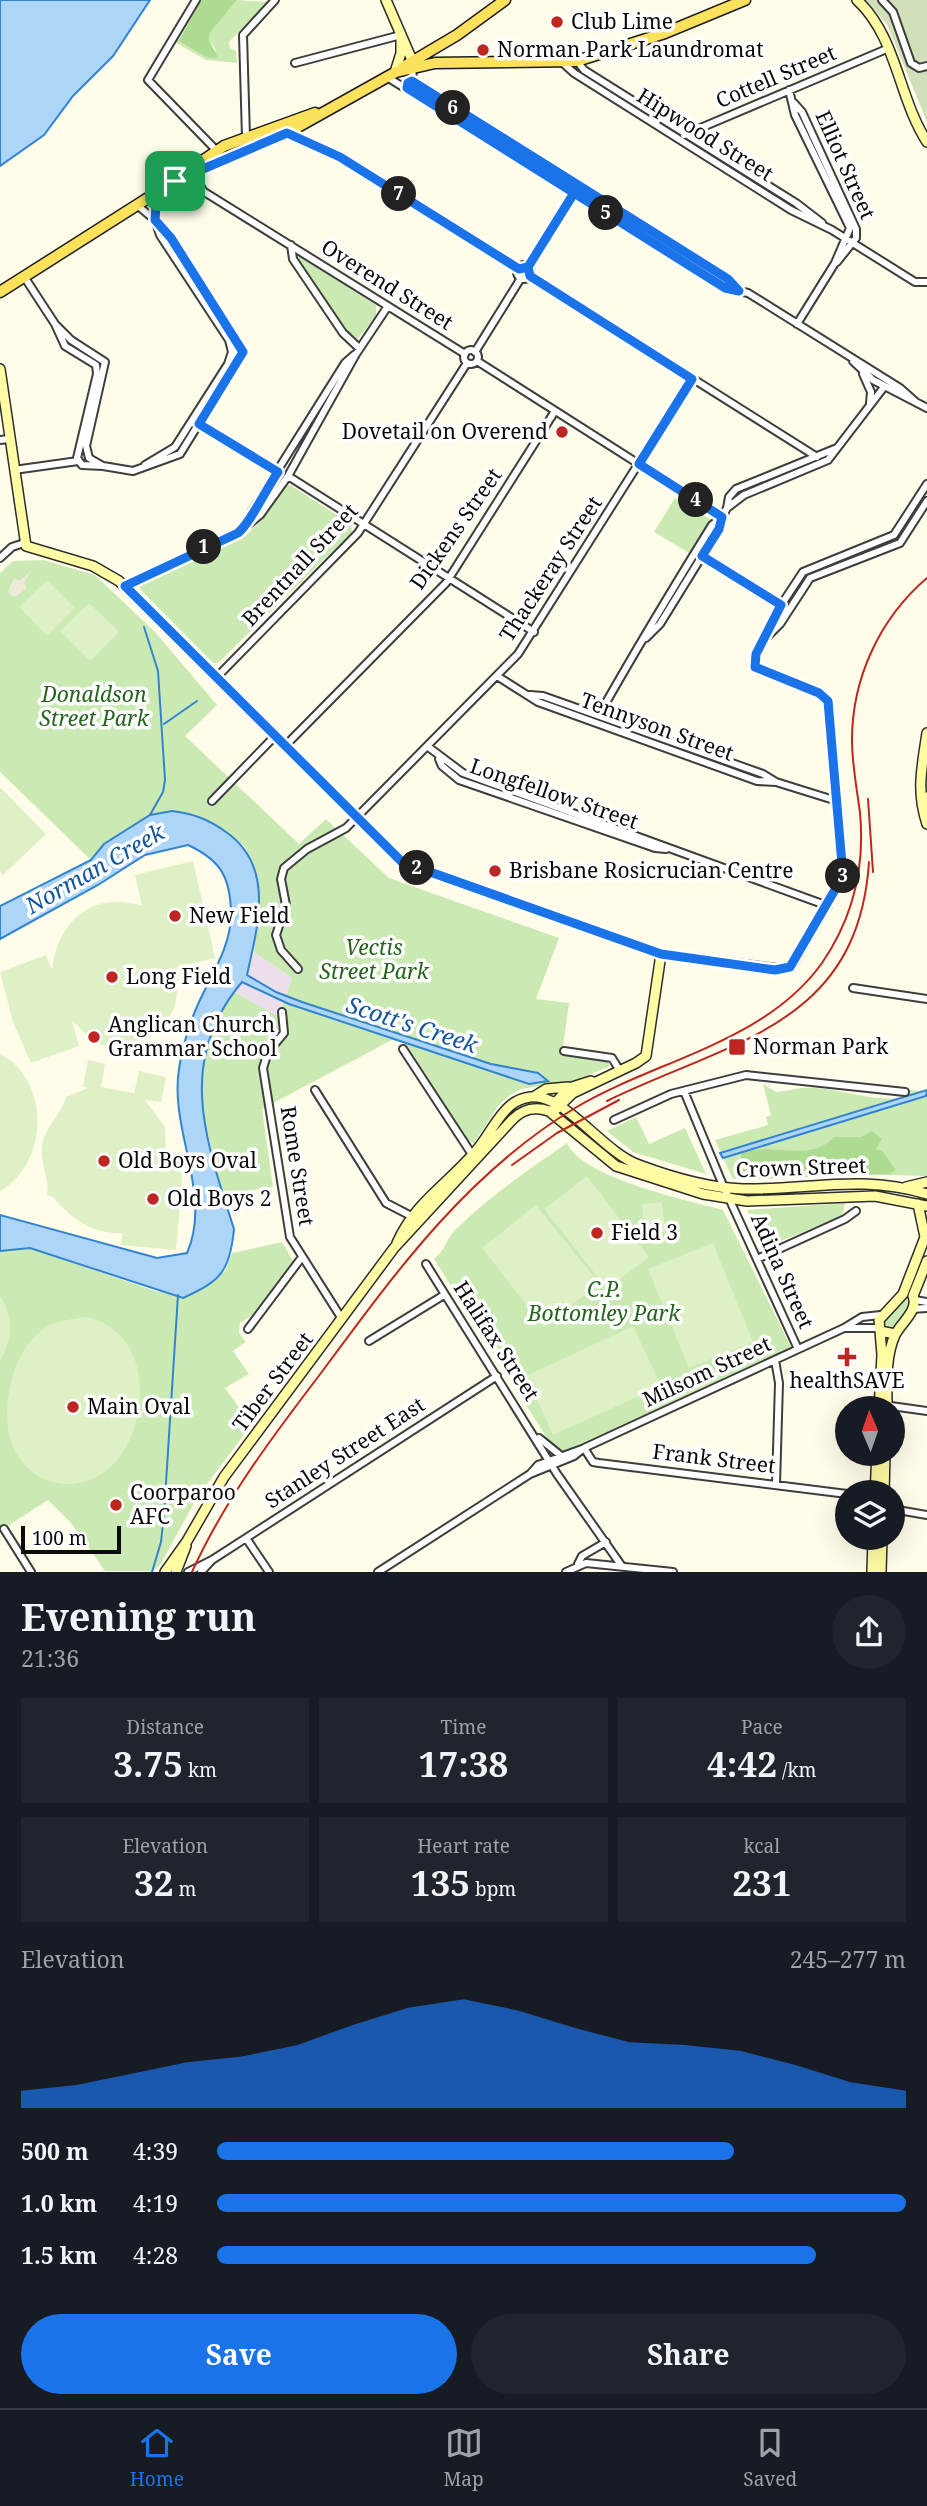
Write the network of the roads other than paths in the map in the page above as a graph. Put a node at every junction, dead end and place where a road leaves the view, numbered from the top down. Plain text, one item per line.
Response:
1 (196, 0) edge
2 (275, 0) edge
3 (387, 0) edge
4 (745, 0) edge
5 (848, 0) edge
6 (857, 0) edge
7 (882, 0) edge
8 (500, 1) edge
9 (868, 13) junction
10 (401, 35) junction
11 (447, 41) junction
12 (888, 48) junction
13 (577, 61) junction
14 (455, 62) junction
15 (295, 63) dead end
16 (563, 63) junction
17 (412, 64) junction
18 (927, 66) edge
19 (392, 74) junction
20 (414, 82) junction
21 (407, 88) junction
22 (789, 90) junction
23 (322, 110) junction
24 (269, 129) junction
25 (287, 133) junction
26 (686, 134) junction
27 (925, 136) edge
28 (246, 137) junction
29 (680, 140) junction
30 (216, 150) junction
31 (235, 153) junction
32 (202, 168) junction
33 (177, 180) junction
34 (157, 192) junction
35 (206, 193) junction
36 (574, 193) junction
37 (137, 205) junction
38 (157, 223) junction
39 (832, 230) junction
40 (849, 241) junction
41 (291, 245) junction
42 (528, 267) junction
43 (519, 269) junction
44 (530, 276) junction
45 (521, 278) junction
46 (20, 281) junction
47 (927, 282) edge
48 (739, 291) junction
49 (0, 292) edge
50 (0, 299) edge
51 (388, 306) junction
52 (55, 324) junction
53 (797, 324) junction
54 (358, 351) junction
55 (474, 352) junction
56 (465, 354) junction
57 (846, 354) junction
58 (477, 361) junction
59 (467, 363) junction
60 (859, 368) junction
61 (0, 369) edge
62 (692, 379) junction
63 (884, 387) junction
64 (917, 403) junction
65 (870, 405) junction
66 (927, 408) edge
67 (555, 411) junction
68 (199, 424) junction
69 (5, 439) edge
70 (840, 447) junction
71 (817, 457) junction
72 (78, 461) junction
73 (639, 464) junction
74 (103, 466) junction
75 (141, 469) junction
76 (14, 470) junction
77 (278, 472) junction
78 (288, 477) junction
79 (927, 484) edge
80 (927, 501) edge
81 (727, 508) junction
82 (722, 517) junction
83 (248, 524) junction
84 (365, 525) junction
85 (24, 543) junction
86 (702, 556) junction
87 (0, 558) edge
88 (449, 579) junction
89 (125, 586) junction
90 (781, 605) junction
91 (534, 632) junction
92 (646, 638) junction
93 (761, 644) junction
94 (497, 676) junction
95 (216, 678) junction
96 (530, 695) junction
97 (599, 715) junction
98 (927, 733) edge
99 (274, 737) junction
100 (926, 744) edge
101 (427, 746) junction
102 (284, 747) junction
103 (776, 782) junction
104 (927, 797) edge
105 (212, 801) dead end
106 (837, 801) junction
107 (356, 818) junction
108 (926, 821) edge
109 (828, 906) junction
110 (661, 954) junction
111 (298, 969) dead end
112 (853, 988) dead end
113 (927, 999) edge
114 (282, 1012) dead end
115 (403, 1049) dead end
116 (564, 1051) dead end
117 (620, 1071) junction
118 (598, 1080) junction
119 (569, 1087) junction
120 (315, 1090) dead end
121 (684, 1091) junction
122 (905, 1092) dead end
123 (533, 1096) junction
124 (558, 1103) junction
125 (550, 1112) junction
126 (614, 1120) dead end
127 (474, 1158) junction
128 (927, 1182) edge
129 (906, 1187) junction
130 (724, 1188) junction
131 (927, 1194) edge
132 (731, 1200) junction
133 (922, 1205) edge
134 (856, 1211) dead end
135 (416, 1219) junction
136 (926, 1235) edge
137 (302, 1257) junction
138 (757, 1259) junction
139 (927, 1261) edge
140 (426, 1264) dead end
141 (444, 1295) junction
142 (911, 1300) junction
143 (927, 1302) edge
144 (927, 1308) edge
145 (881, 1315) junction
146 (342, 1319) junction
147 (844, 1328) junction
148 (248, 1329) dead end
149 (879, 1330) junction
150 (895, 1334) junction
151 (369, 1341) dead end
152 (798, 1349) junction
153 (775, 1360) junction
154 (497, 1376) junction
155 (882, 1396) edge
156 (884, 1396) edge
157 (905, 1409) edge
158 (927, 1411) edge
159 (537, 1437) junction
160 (584, 1448) junction
161 (555, 1460) junction
162 (776, 1484) junction
163 (835, 1492) edge
164 (905, 1511) edge
165 (927, 1514) edge
166 (4, 1529) dead end
167 (246, 1538) junction
168 (187, 1541) junction
169 (606, 1542) junction
170 (873, 1550) edge
171 (882, 1550) edge
172 (212, 1560) junction
173 (578, 1564) junction
174 (621, 1565) junction
175 (31, 1572) edge
176 (165, 1572) edge
177 (176, 1572) edge
178 (188, 1572) edge
179 (201, 1572) edge
180 (269, 1572) edge
181 (378, 1572) edge
182 (566, 1572) edge
183 (673, 1572) edge
184 (872, 1572) edge
185 (881, 1572) edge

1 - 30 street
2 - 28 street
3 - 10 main road
4 - 13 main road
5 - 9 main road
6 - 9 main road
7 - 18 street
8 - 11 main road
9 - 12 main road
10 - 15 street
10 - 17 main road
10 - 19 main road
11 - 14 main road
11 - 17 main road
12 - 22 street, Cottell Street
12 - 27 main road
13 - 16 main road
13 - 26 street, Hipwood Street
14 - 16 main road
14 - 17 main road
16 - 29 street, Hipwood Street
17 - 19 main road
17 - 20 street
19 - 21 street
19 - 23 main road
20 - 21 street
20 - 48 street
21 - 36 street
22 - 26 street, Cottell Street
22 - 40 street, Elliot Street
23 - 24 main road
23 - 25 main road
24 - 25 main road
24 - 28 main road
25 - 31 main road
25 - 43 street
26 - 29 street, Cottell Street
26 - 39 street, Hipwood Street
28 - 30 main road
29 - 39 street, Hipwood Street
30 - 31 main road
30 - 33 main road
31 - 32 main road
32 - 33 main road
32 - 35 street
33 - 34 main road
33 - 35 street, Overend Street
34 - 37 main road
34 - 38 street
35 - 41 street, Overend Street
36 - 42 street
36 - 48 street
37 - 38 street
37 - 46 main road
38 - 68 street
38 - 75 street
39 - 40 street, Hipwood Street
40 - 47 street, Hipwood Street
40 - 53 street
41 - 51 street, Overend Street
41 - 54 street, Overend Street
42 - 43 street
42 - 44 street
43 - 45 street
44 - 45 street
44 - 62 street
45 - 55 street
46 - 49 main road
46 - 50 main road
46 - 52 street
48 - 53 street
51 - 54 street
51 - 56 street, Overend Street
52 - 72 street
52 - 74 street
53 - 57 street
54 - 77 street
54 - 78 street
55 - 56 street
55 - 58 street
56 - 59 street
57 - 60 street
57 - 64 street
58 - 59 street
58 - 67 street
59 - 84 street, Brentnall Street
60 - 63 street
60 - 65 street
61 - 69 main road
62 - 71 street
62 - 73 street, Thackeray Street
63 - 64 street
63 - 65 street
64 - 66 street
65 - 70 street
67 - 73 street
67 - 88 street, Dickens Street
68 - 75 street
68 - 77 street
69 - 76 main road
70 - 71 street
70 - 81 street
71 - 81 street
72 - 74 street
72 - 76 street
73 - 82 street
73 - 91 street, Thackeray Street
74 - 75 street
76 - 85 main road
77 - 83 street
78 - 83 street
78 - 84 street
79 - 90 street
80 - 93 street
81 - 82 street
82 - 86 street
82 - 92 street
83 - 89 street
84 - 88 street
84 - 95 street, Brentnall Street
85 - 87 street
85 - 89 main road
86 - 90 street
86 - 92 street
88 - 91 street
88 - 102 street, Dickens Street
89 - 95 main road
90 - 93 street
91 - 94 street, Thackeray Street
92 - 97 street
93 - 106 street
94 - 96 street, Tennyson Street
94 - 101 street, Thackeray Street
95 - 99 main road
96 - 97 street, Tennyson Street
96 - 103 street, Tennyson Street
97 - 103 street, Tennyson Street
98 - 100 main road
99 - 102 main road
99 - 105 street
100 - 108 main road
101 - 107 street, Thackeray Street
101 - 109 street, Longfellow Street
102 - 107 main road
103 - 106 street, Tennyson Street
104 - 108 main road
106 - 109 street
107 - 110 main road
107 - 111 street, Thackeray Street
109 - 110 street
110 - 117 main road
112 - 113 street
114 - 137 street, Rome Street
115 - 127 street
116 - 117 street
117 - 118 main road
118 - 119 main road
118 - 124 main road
119 - 123 main road
119 - 124 main road
120 - 135 street
121 - 122 street
121 - 126 street
121 - 130 street, Adina Street
123 - 124 main road
123 - 127 main road
124 - 125 main road
124 - 130 main road, Crown Street
125 - 127 main road
125 - 132 main road, Crown Street
127 - 135 main road, Tiber Street
128 - 129 main road
129 - 130 main road, Crown Street
129 - 131 main road, Crown Street
130 - 132 street, Adina Street
132 - 133 main road, Crown Street
132 - 138 street, Adina Street
133 - 136 main road
134 - 138 street
135 - 146 main road, Tiber Street
136 - 142 main road
137 - 146 street, Rome Street
137 - 148 street
138 - 152 street, Adina Street
139 - 142 main road
140 - 141 street, Halifax Street
141 - 151 street
141 - 154 street, Halifax Street
142 - 143 street
142 - 144 street
142 - 145 main road
142 - 150 main road
145 - 147 street, Milsom Street
145 - 149 main road
146 - 168 main road, Tiber Street
147 - 149 street, Milsom Street
147 - 152 street, Milsom Street
149 - 150 main road
149 - 155 main road
150 - 156 main road
152 - 153 street, Milsom Street
153 - 160 street, Milsom Street
153 - 162 street
154 - 159 street, Halifax Street
154 - 167 street, Stanley Street East
157 - 158 street
159 - 161 street, Halifax Street
159 - 161 street, Halifax Street
160 - 161 street, Milsom Street
160 - 162 street, Frank Street
161 - 169 street, Halifax Street
161 - 181 street, Milsom Street
162 - 163 street, Frank Street
164 - 165 street
166 - 175 street
167 - 172 street, Stanley Street East
167 - 180 street
168 - 176 main road, Tiber Street
168 - 177 main road, Tiber Street
169 - 173 street
169 - 174 street, Halifax Street
170 - 184 main road
171 - 185 main road
172 - 178 street, Stanley Street East
172 - 179 street, Stanley Street East
173 - 174 street
173 - 182 street
174 - 183 street

